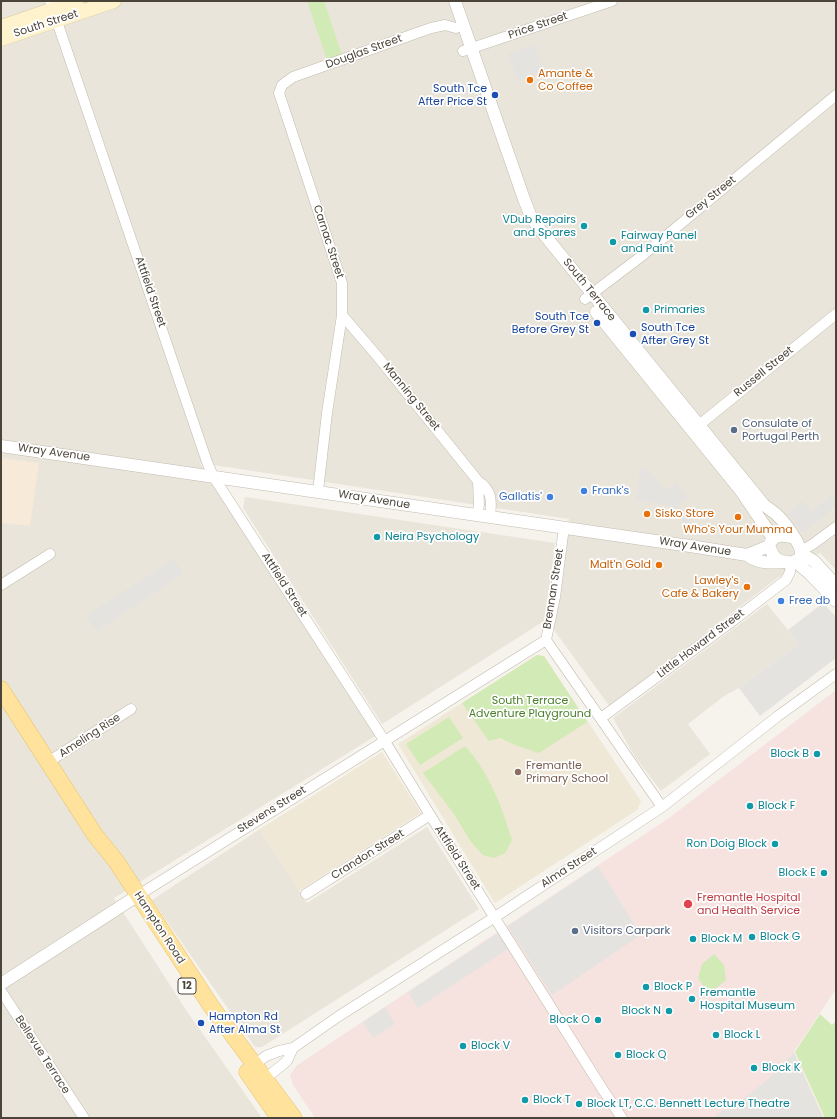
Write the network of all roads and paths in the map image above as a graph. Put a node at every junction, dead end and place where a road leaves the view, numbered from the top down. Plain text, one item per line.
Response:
1 (77, 1) edge
2 (114, 1) edge
3 (446, 1) edge
4 (455, 1) edge
5 (612, 1) edge
6 (54, 10) edge
7 (1, 27) edge
8 (456, 28) junction
9 (1, 39) edge
10 (467, 50) junction
11 (279, 93) joint
12 (836, 95) edge
13 (588, 296) junction
14 (836, 314) edge
15 (342, 315) junction
16 (695, 428) junction
17 (1, 446) edge
18 (213, 476) junction
19 (478, 481) junction
20 (318, 491) junction
21 (477, 515) junction
22 (490, 516) junction
23 (564, 527) junction
24 (836, 527) edge
25 (794, 538) junction
26 (771, 542) junction
27 (50, 554) dead end
28 (747, 555) junction
29 (795, 558) junction
30 (1, 585) edge
31 (836, 585) edge
32 (836, 601) edge
33 (546, 640) junction
34 (836, 674) edge
35 (1, 689) edge
36 (131, 709) dead end
37 (601, 718) junction
38 (384, 740) junction
39 (48, 762) junction
40 (662, 807) junction
41 (430, 816) junction
42 (306, 894) dead end
43 (133, 898) junction
44 (495, 917) junction
45 (1, 984) edge
46 (1, 991) edge
47 (293, 1048) junction
48 (250, 1068) junction
49 (261, 1082) junction
50 (84, 1118) edge
51 (279, 1118) edge
52 (294, 1118) edge
53 (622, 1118) edge

1 - 6 main road, South Street
2 - 6 main road, South Street
3 - 8 street, South Terrace
4 - 10 street, South Terrace
5 - 10 street, Price Street
6 - 7 main road, South Street
6 - 9 main road, South Street
6 - 18 street, Attfield Street
8 - 10 street, South Terrace
8 - 11 street, Douglas Street
10 - 13 street, South Terrace
11 - 15 street, Carnac Street
12 - 13 street, Grey Street
13 - 16 street, South Terrace
14 - 16 street, Russell Street
15 - 19 street, Manning Street
15 - 20 street, Carnac Street
16 - 25 street, South Terrace
16 - 26 street, South Terrace
17 - 18 street, Wray Avenue
18 - 20 street, Wray Avenue
18 - 38 street, Attfield Street
19 - 21 street
19 - 22 street, Manning Street
20 - 21 street, Wray Avenue
21 - 22 street, Wray Avenue
22 - 23 street, Wray Avenue
23 - 28 street, Wray Avenue
23 - 33 street, Brennan Street
24 - 29 street
25 - 26 street
25 - 29 street, South Terrace
26 - 28 street
26 - 29 street, South Terrace
27 - 30 street
28 - 29 street, Wray Avenue
29 - 31 street
29 - 32 street
29 - 37 street, Little Howard Street
33 - 37 street, Brennan Street
33 - 38 street, Stevens Street
34 - 40 street, Alma Street
35 - 39 main road, Hampton Road / 12
36 - 39 street, Ameling Rise
37 - 40 street, Brennan Street
38 - 41 street, Attfield Street
38 - 43 street, Stevens Street
39 - 43 main road, Hampton Road / 12
40 - 44 street, Alma Street
41 - 42 street, Crandon Street
41 - 44 street, Attfield Street
43 - 45 street, Stevens Street
43 - 48 main road, Hampton Road / 12
44 - 47 street, Alma Street
44 - 53 street, Attfield Street
46 - 50 street, Bellevue Terrace
47 - 48 street, Alma Street
47 - 49 street, Alma Street
48 - 49 main road, Hampton Road / 12
49 - 51 main road, Hampton Road / 12
49 - 52 main road, Hampton Road / 12

